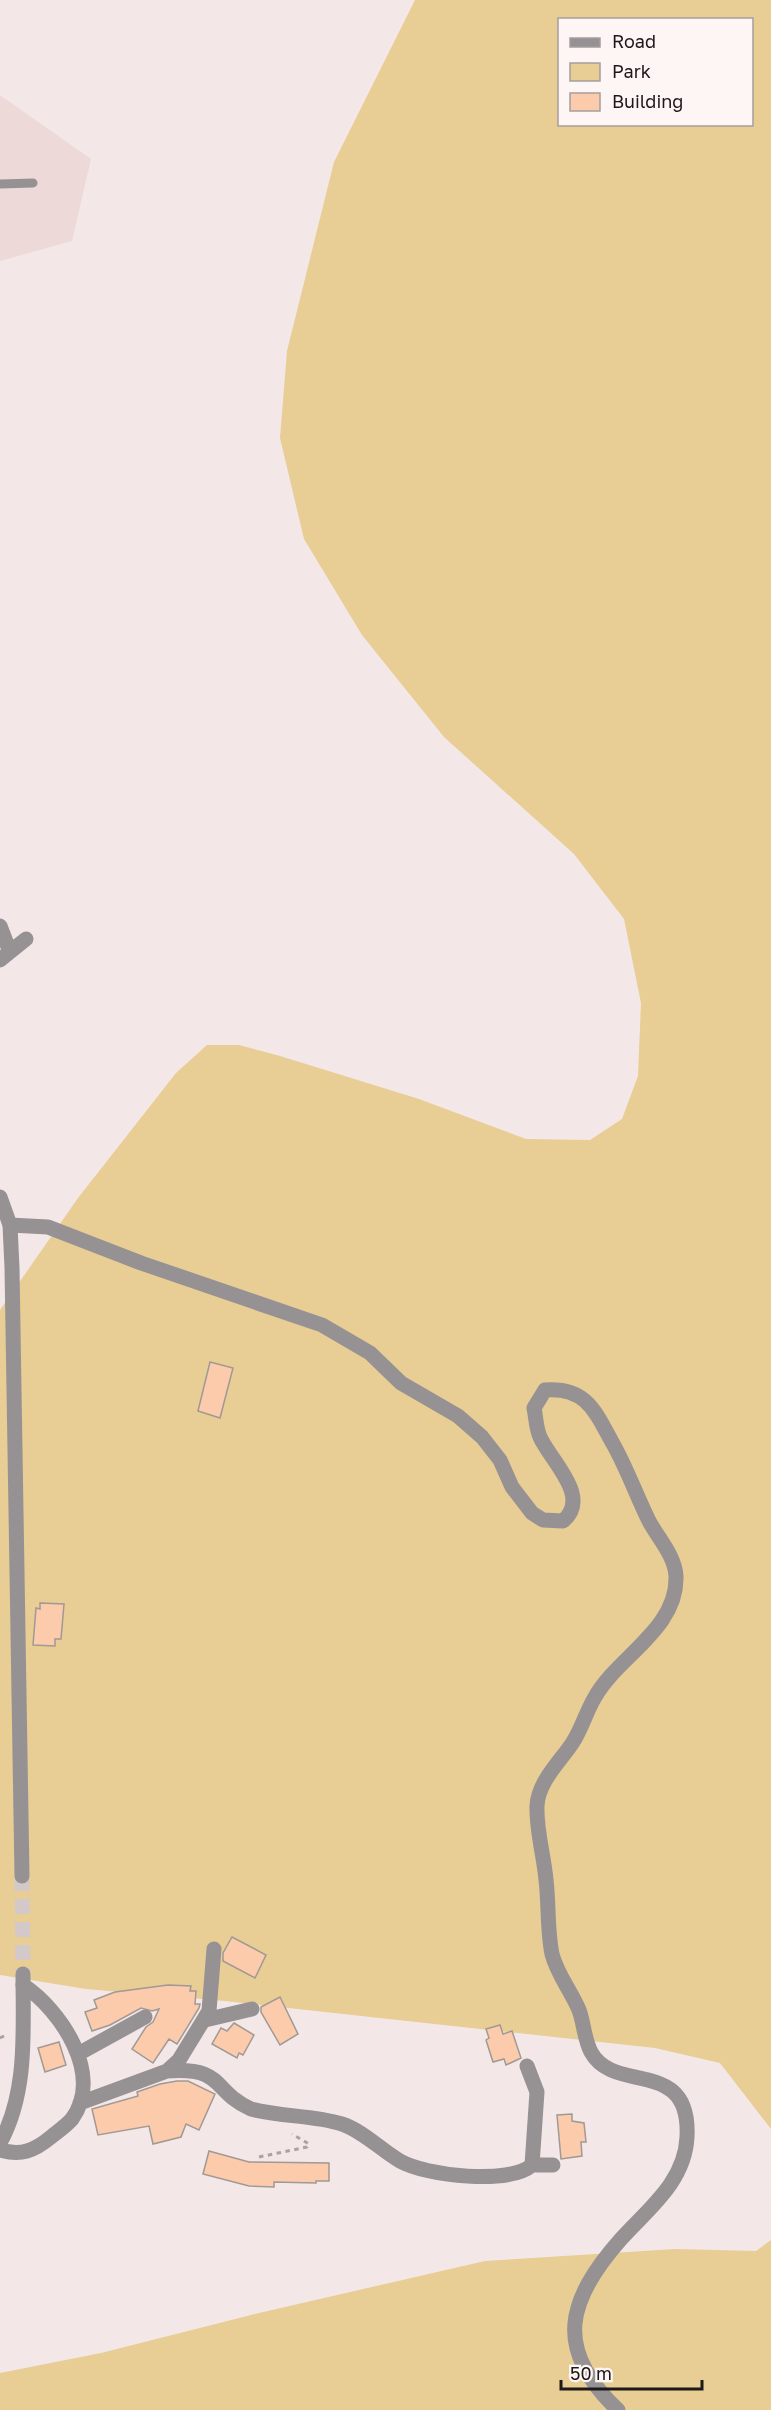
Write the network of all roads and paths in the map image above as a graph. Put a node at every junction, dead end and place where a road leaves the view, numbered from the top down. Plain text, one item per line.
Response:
1 (33, 183) dead end
2 (0, 184) edge
3 (0, 926) edge
4 (26, 939) dead end
5 (5, 956) edge
6 (0, 1197) edge
7 (6, 1222) edge
8 (21, 1876) tunnel mouth
9 (214, 1949) dead end
10 (252, 2009) dead end
11 (146, 2017) dead end
12 (205, 2020) junction
13 (78, 2054) junction
14 (527, 2066) dead end
15 (167, 2071) junction
16 (80, 2103) junction
17 (290, 2133) dead end
18 (0, 2144) edge
19 (0, 2150) edge
20 (259, 2157) dead end
21 (532, 2165) junction
22 (553, 2165) dead end
23 (618, 2410) edge

1 - 2 lane
3 - 5 street
4 - 5 street
6 - 7 street
7 - 8 street
7 - 23 street
9 - 12 street
10 - 12 street
11 - 13 street
12 - 15 street
13 - 16 street
13 - 18 street
14 - 21 street
15 - 16 street
15 - 21 street
16 - 19 street
17 - 20 path
21 - 22 street

